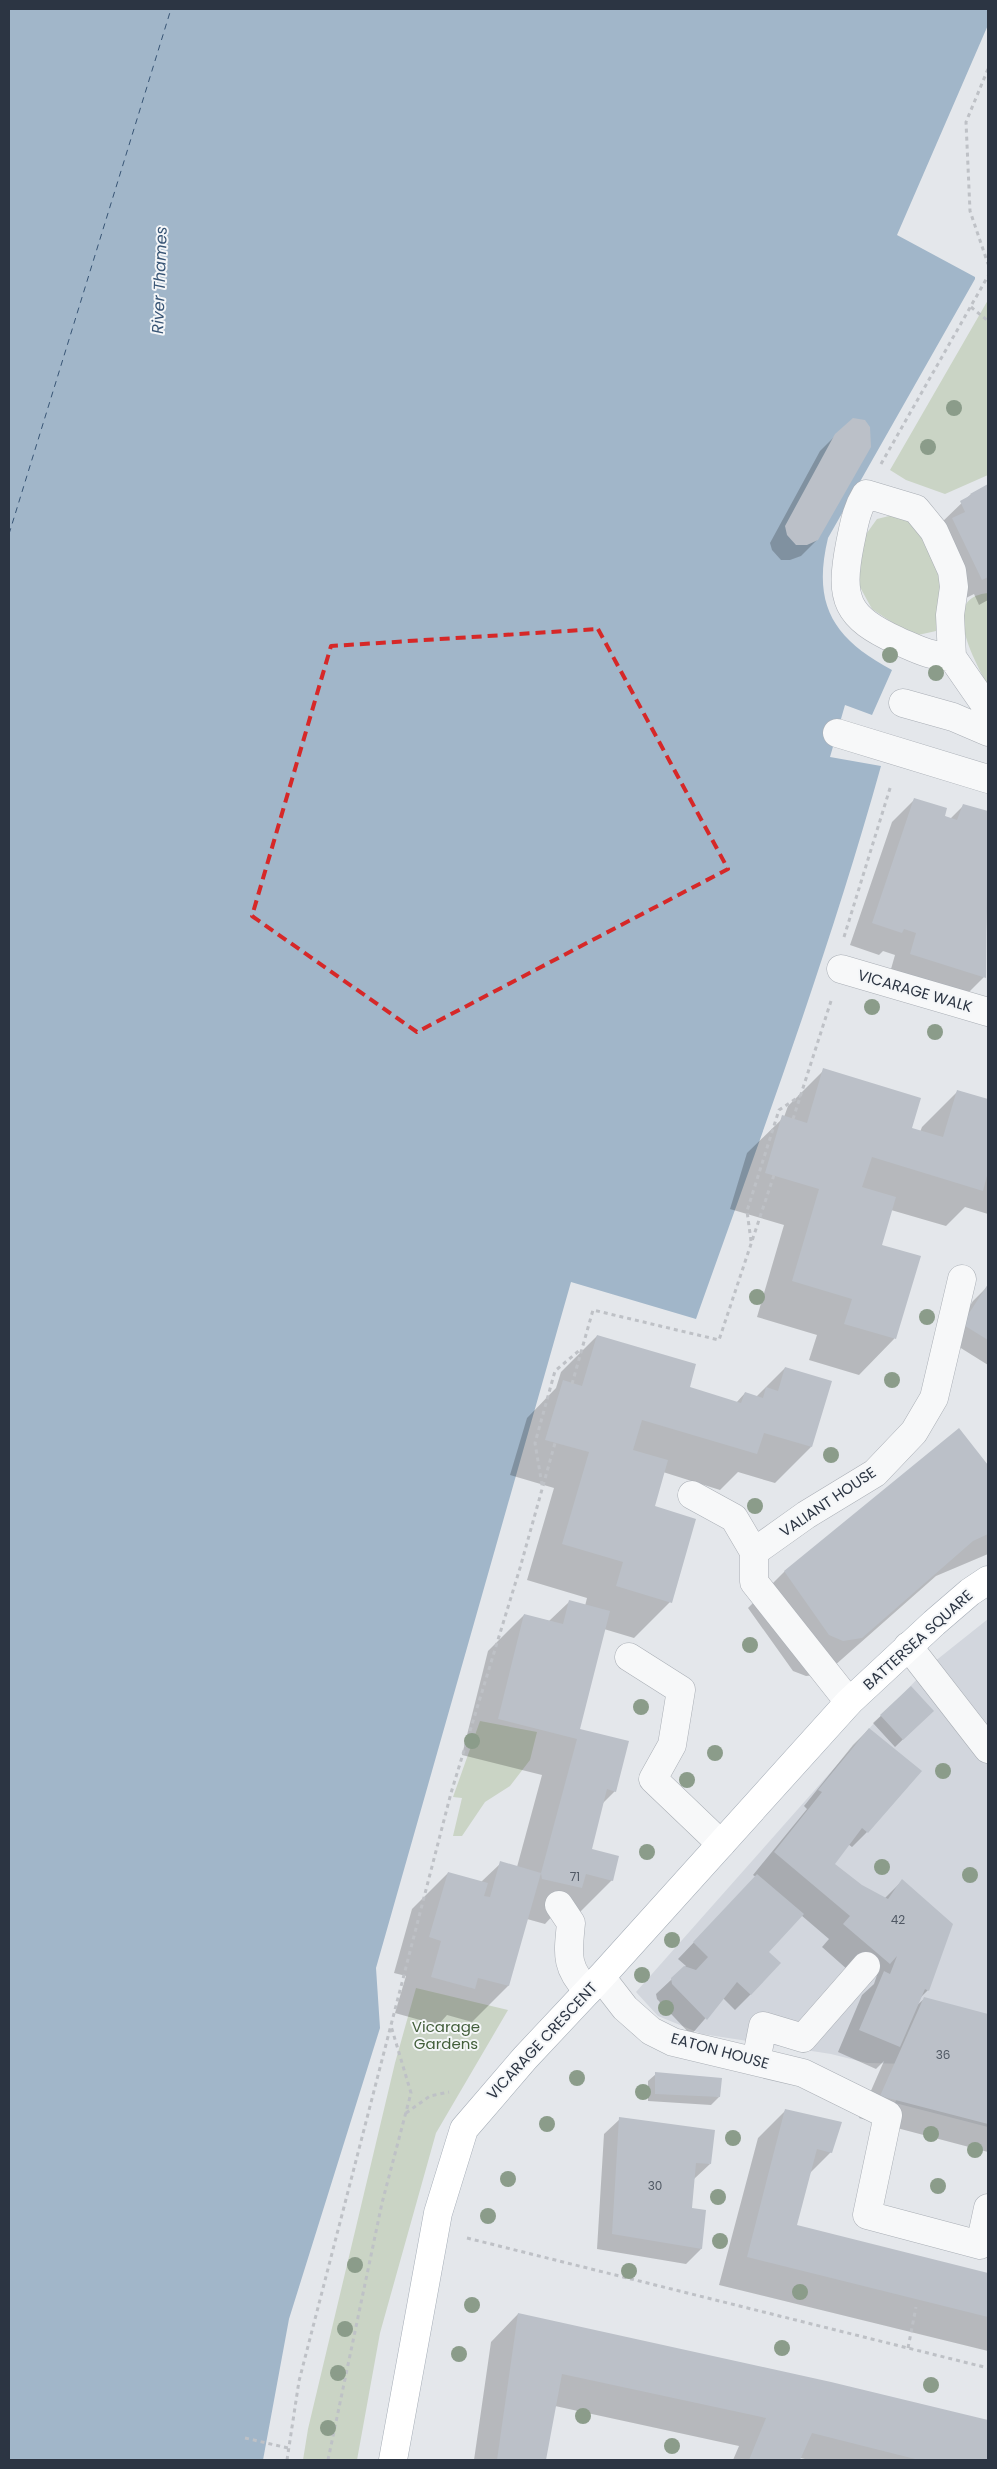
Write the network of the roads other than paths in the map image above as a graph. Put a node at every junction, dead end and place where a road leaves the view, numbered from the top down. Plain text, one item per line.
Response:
1 (952, 657) junction
2 (903, 702) dead end
3 (988, 709) edge
4 (988, 732) edge
5 (837, 733) dead end
6 (988, 779) edge
7 (841, 970) road end
8 (988, 1012) edge
9 (962, 1279) dead end
10 (692, 1495) dead end
11 (754, 1552) junction
12 (988, 1580) edge
13 (908, 1646) junction
14 (629, 1657) dead end
15 (849, 1702) junction
16 (988, 1749) edge
17 (720, 1844) junction
18 (559, 1905) dead end
19 (866, 1966) dead end
20 (594, 1984) junction
21 (756, 2061) junction
22 (988, 2208) edge
23 (393, 2460) edge

1 - 1 street
1 - 3 street
2 - 4 street
5 - 6 street
7 - 8 street, VICARAGE WALK
9 - 11 street, VALIANT HOUSE
10 - 11 street
11 - 15 street
12 - 13 main road, BATTERSEA SQUARE
13 - 15 main road, BATTERSEA SQUARE
13 - 16 street
14 - 17 street
15 - 17 main road, VICARAGE CRESCENT
17 - 20 main road, VICARAGE CRESCENT
18 - 20 street, EATON HOUSE
19 - 21 street
20 - 21 street, EATON HOUSE
20 - 23 main road, VICARAGE CRESCENT
21 - 22 street, EATON HOUSE

